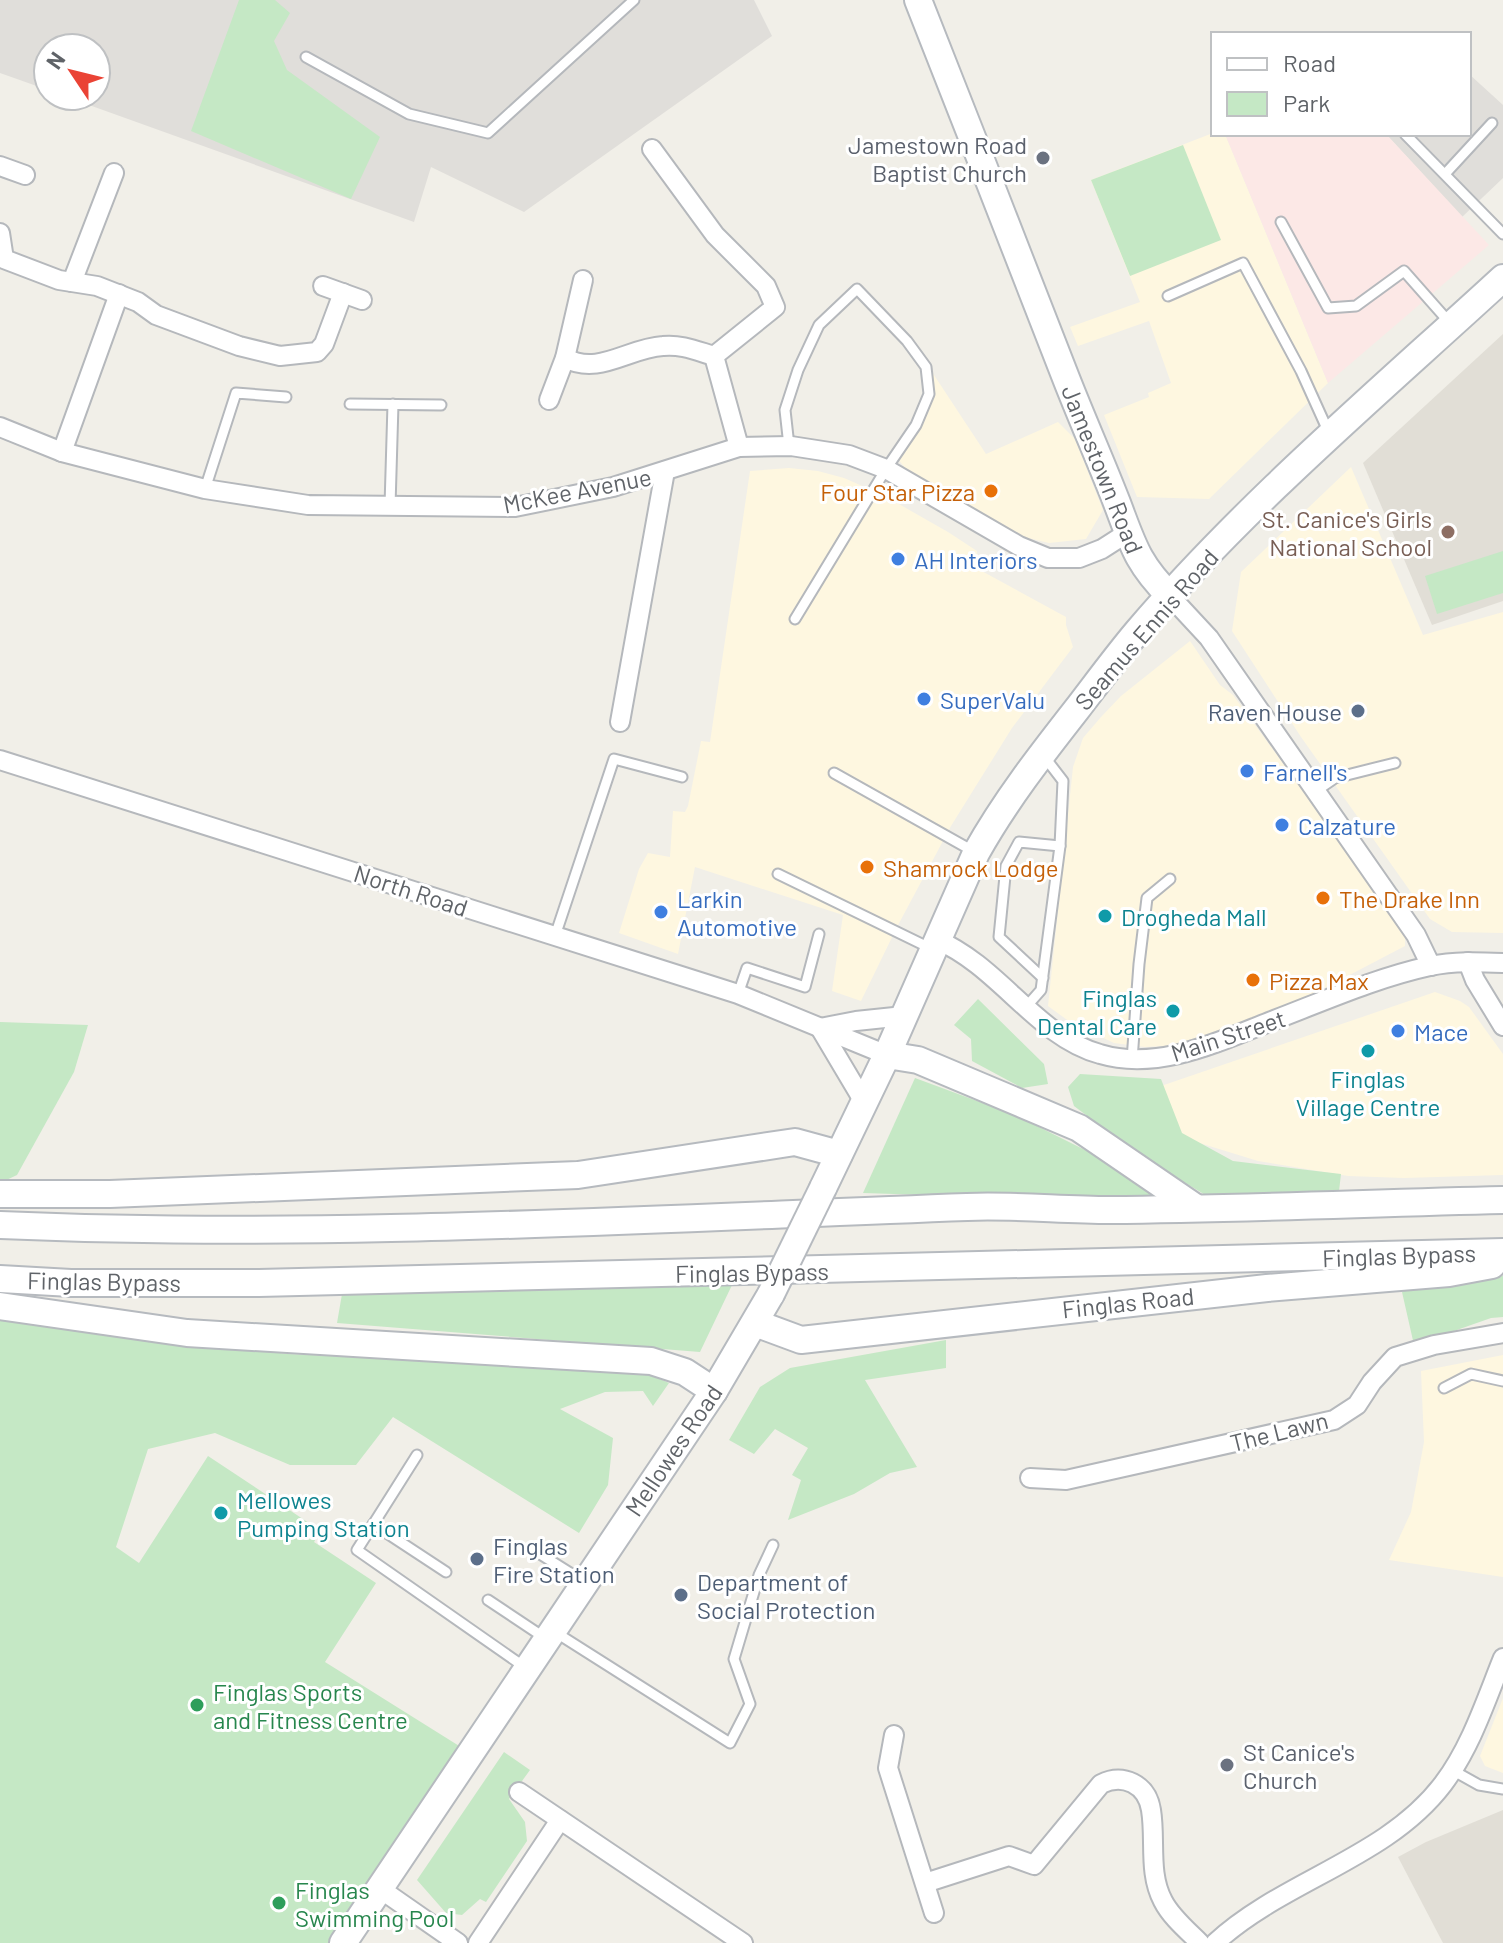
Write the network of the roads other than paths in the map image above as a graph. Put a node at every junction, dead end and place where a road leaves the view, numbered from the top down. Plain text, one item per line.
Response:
1 (634, 0) edge
2 (918, 0) edge
3 (306, 57) dead end
4 (1492, 123) dead end
5 (1407, 136) edge
6 (652, 149) dead end
7 (0, 167) edge
8 (114, 173) dead end
9 (1445, 174) junction
10 (25, 175) dead end
11 (1281, 222) dead end
12 (0, 233) edge
13 (1503, 234) edge
14 (1503, 278) edge
15 (583, 280) dead end
16 (72, 282) junction
17 (323, 286) dead end
18 (343, 293) junction
19 (119, 294) junction
20 (1168, 296) dead end
21 (362, 300) dead end
22 (1452, 325) junction
23 (714, 356) junction
24 (565, 358) junction
25 (286, 397) dead end
26 (549, 400) dead end
27 (350, 404) dead end
28 (393, 404) junction
29 (441, 405) dead end
30 (0, 427) edge
31 (1330, 436) junction
32 (789, 446) junction
33 (739, 447) junction
34 (62, 452) junction
35 (886, 469) junction
36 (665, 471) junction
37 (205, 489) junction
38 (390, 506) junction
39 (1127, 533) junction
40 (1170, 596) junction
41 (795, 619) dead end
42 (620, 722) dead end
43 (1041, 752) junction
44 (0, 760) edge
45 (1395, 763) dead end
46 (834, 773) dead end
47 (682, 777) dead end
48 (1316, 791) junction
49 (1060, 846) junction
50 (976, 853) junction
51 (778, 874) dead end
52 (1170, 879) dead end
53 (819, 934) dead end
54 (555, 936) junction
55 (935, 944) junction
56 (1468, 962) junction
57 (1503, 963) edge
58 (1431, 966) junction
59 (1043, 978) junction
60 (738, 994) junction
61 (1026, 1007) junction
62 (904, 1016) junction
63 (1503, 1026) edge
64 (820, 1028) junction
65 (887, 1055) junction
66 (1132, 1061) junction
67 (864, 1102) junction
68 (839, 1154) junction
69 (0, 1194) edge
70 (1503, 1200) edge
71 (1196, 1208) junction
72 (0, 1225) edge
73 (1503, 1252) edge
74 (1503, 1263) edge
75 (0, 1279) edge
76 (0, 1306) edge
77 (755, 1323) junction
78 (1503, 1333) edge
79 (1503, 1381) edge
80 (1444, 1388) dead end
81 (714, 1391) junction
82 (417, 1455) dead end
83 (1030, 1478) dead end
84 (373, 1524) junction
85 (773, 1545) dead end
86 (532, 1549) dead end
87 (446, 1572) dead end
88 (584, 1582) junction
89 (488, 1600) dead end
90 (549, 1634) junction
91 (1503, 1658) edge
92 (526, 1668) junction
93 (894, 1735) dead end
94 (1452, 1770) junction
95 (1503, 1789) edge
96 (519, 1792) dead end
97 (560, 1820) junction
98 (925, 1883) junction
99 (379, 1888) junction
100 (934, 1913) dead end
101 (343, 1943) edge
102 (458, 1943) edge
103 (478, 1943) edge
104 (743, 1943) edge
105 (1200, 1943) edge
106 (1215, 1943) edge

1 - 3 lane
2 - 39 main road, Jamestown Road
4 - 9 lane
5 - 9 lane
6 - 23 street
7 - 10 street
8 - 16 street
9 - 13 lane
11 - 22 lane
12 - 16 street
14 - 22 main road, Seamus Ennis Road
15 - 24 street
16 - 19 street
17 - 18 street
18 - 19 street
18 - 21 street
19 - 34 street
20 - 31 lane
22 - 31 main road, Seamus Ennis Road
23 - 24 street
23 - 33 street
24 - 26 street
25 - 37 lane
27 - 28 lane
28 - 29 lane
28 - 38 lane
30 - 34 street, McKee Avenue
31 - 40 main road, Seamus Ennis Road
32 - 33 street, McKee Avenue
32 - 35 street, McKee Avenue
32 - 35 lane
33 - 36 street, McKee Avenue
34 - 37 street, McKee Avenue
35 - 39 street, McKee Avenue
35 - 41 lane
36 - 38 street, McKee Avenue
36 - 42 street
37 - 38 street, McKee Avenue
39 - 40 main road, Jamestown Road
40 - 43 main road, Seamus Ennis Road
40 - 48 street, Jamestown Road
43 - 49 lane
43 - 50 main road, Seamus Ennis Road
44 - 54 street, North Road
45 - 48 lane
46 - 50 lane
47 - 54 lane
48 - 58 street, Jamestown Road
49 - 59 lane
49 - 59 lane
50 - 55 main road, Seamus Ennis Road
51 - 55 lane
52 - 66 lane
53 - 60 lane
54 - 60 street, North Road
55 - 61 street, Main Street
55 - 62 main road, Seamus Ennis Road
56 - 57 street, Main Street
56 - 58 street, Main Street
56 - 63 street
58 - 66 street, Main Street
59 - 61 lane
60 - 64 street, North Road
61 - 66 street, Main Street
62 - 64 street
62 - 65 main road, Seamus Ennis Road
64 - 65 street, North Road
64 - 67 street
65 - 67 main road, Mellowes Road
65 - 71 main road
67 - 68 main road, Mellowes Road
68 - 69 main road
68 - 77 main road, Mellowes Road, bridge
70 - 71 main road
71 - 72 main road
73 - 75 main road, Finglas Bypass
74 - 77 main road, Finglas Road
76 - 81 main road
77 - 81 main road, Mellowes Road
78 - 83 street, The Lawn
79 - 80 lane
81 - 88 main road, Mellowes Road
82 - 84 lane
84 - 87 lane
84 - 92 lane
85 - 90 lane
86 - 88 lane
88 - 90 main road, Mellowes Road
89 - 90 lane
90 - 92 main road, Mellowes Road
91 - 94 street
92 - 99 main road, Mellowes Road
93 - 98 street
94 - 95 lane
94 - 106 street
96 - 97 street
97 - 103 street
97 - 104 street
98 - 100 street
98 - 105 street
99 - 101 main road, Mellowes Road
99 - 102 street

